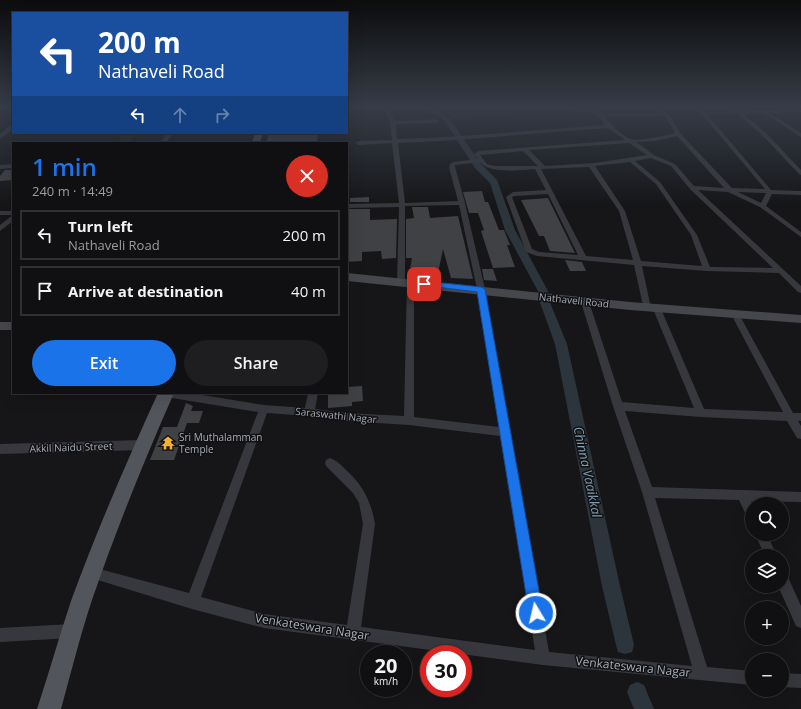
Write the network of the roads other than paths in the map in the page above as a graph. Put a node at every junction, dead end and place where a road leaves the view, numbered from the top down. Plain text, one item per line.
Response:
1 (453, 139) edge
2 (654, 139) edge
3 (683, 139) edge
4 (725, 139) edge
5 (769, 139) edge
6 (630, 140) junction
7 (395, 141) junction
8 (358, 143) dead end
9 (524, 149) junction
10 (652, 156) junction
11 (476, 161) junction
12 (632, 161) junction
13 (591, 165) junction
14 (798, 165) edge
15 (12, 166) edge
16 (0, 167) edge
17 (540, 167) junction
18 (801, 173) edge
19 (692, 188) junction
20 (731, 191) junction
21 (550, 192) junction
22 (770, 192) junction
23 (801, 193) edge
24 (462, 203) junction
25 (402, 204) junction
26 (348, 206) edge
27 (762, 206) junction
28 (0, 213) edge
29 (12, 213) edge
30 (12, 218) edge
31 (0, 229) edge
32 (801, 236) edge
33 (583, 258) junction
34 (638, 264) junction
35 (707, 269) junction
36 (780, 271) junction
37 (348, 276) edge
38 (406, 282) junction
39 (481, 289) junction
40 (801, 290) edge
41 (585, 302) junction
42 (652, 308) junction
43 (736, 316) junction
44 (801, 319) edge
45 (0, 326) edge
46 (12, 326) edge
47 (166, 394) edge
48 (172, 394) edge
49 (313, 394) edge
50 (618, 406) junction
51 (264, 409) junction
52 (309, 412) junction
53 (701, 413) junction
54 (790, 416) junction
55 (801, 417) edge
56 (409, 421) junction
57 (506, 432) junction
58 (801, 434) edge
59 (142, 445) junction
60 (0, 449) edge
61 (330, 464) dead end
62 (648, 492) junction
63 (742, 494) junction
64 (801, 497) edge
65 (745, 500) edge
66 (92, 574) junction
67 (788, 593) edge
68 (192, 602) junction
69 (801, 621) edge
70 (72, 631) junction
71 (353, 633) junction
72 (0, 635) edge
73 (544, 658) junction
74 (702, 674) junction
75 (745, 677) edge
76 (789, 680) edge
77 (801, 681) edge
78 (49, 709) edge

1 - 7 street
2 - 6 street
3 - 20 street
4 - 22 street
5 - 14 street
6 - 9 street
6 - 10 street
7 - 8 street
7 - 25 street
9 - 11 street
9 - 17 street
10 - 12 street
10 - 19 street
11 - 17 street
11 - 24 street
12 - 13 street
12 - 35 street
13 - 17 street
13 - 34 street
14 - 18 street
15 - 16 street
17 - 21 street
19 - 20 street
19 - 36 street
20 - 22 street
20 - 27 street
21 - 33 street
21 - 33 street
22 - 23 street
22 - 27 street
24 - 25 street
24 - 39 street
25 - 26 street
25 - 38 street
27 - 32 street
28 - 29 street
30 - 31 street
33 - 34 street
34 - 35 street
34 - 42 street
35 - 36 street
36 - 40 street
37 - 38 street, Nathaveli Road
38 - 39 street, Nathaveli Road
38 - 56 street
39 - 41 street, Nathaveli Road
39 - 57 street
41 - 42 street, Nathaveli Road
41 - 50 street
42 - 43 street, Nathaveli Road
42 - 53 street
43 - 44 street, Nathaveli Road
43 - 54 street
45 - 46 street
47 - 59 main road
48 - 51 street, Saraswathi Nagar
49 - 52 street
50 - 53 street
50 - 62 street
51 - 52 street, Saraswathi Nagar
51 - 68 street
52 - 56 street, Saraswathi Nagar
53 - 54 street
54 - 55 street
54 - 58 street
56 - 57 street, Saraswathi Nagar
57 - 73 street
59 - 60 street, Akkil Naidu Street
59 - 66 main road
61 - 71 street
62 - 63 street
62 - 74 street
63 - 64 street
63 - 65 street
66 - 68 street, Venkateswara Nagar
66 - 70 main road
67 - 69 street
68 - 71 street, Venkateswara Nagar
70 - 72 street
70 - 78 main road
71 - 73 street, Venkateswara Nagar
73 - 74 street, Venkateswara Nagar
74 - 75 street, Venkateswara Nagar
76 - 77 street

